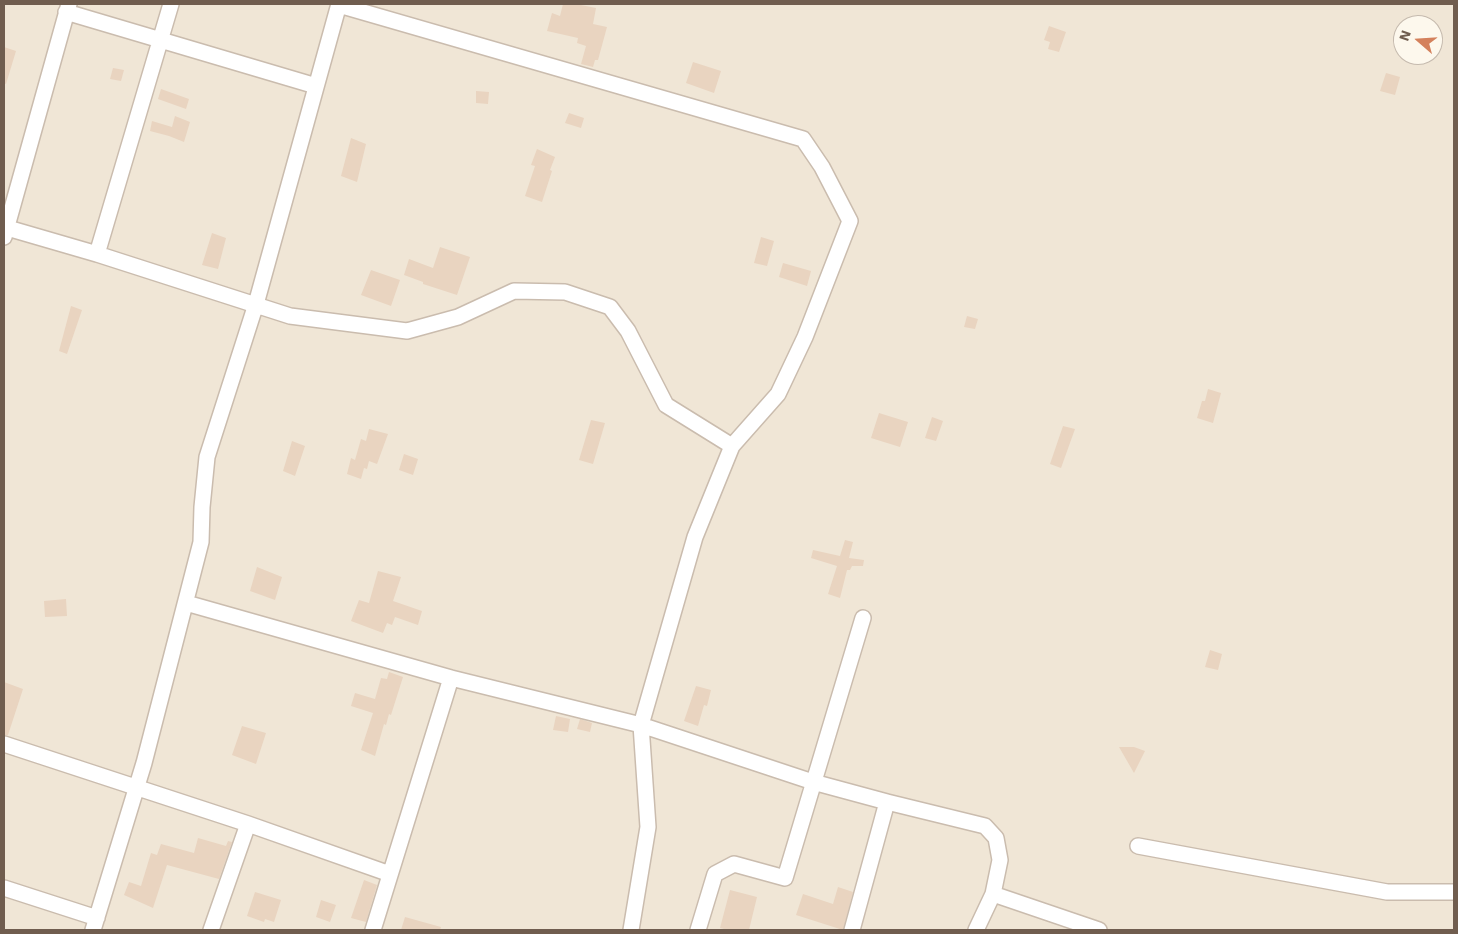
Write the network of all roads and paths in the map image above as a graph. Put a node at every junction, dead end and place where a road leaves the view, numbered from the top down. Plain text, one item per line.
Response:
1 (171, 4) edge
2 (339, 4) edge
3 (68, 8) edge
4 (159, 39) junction
5 (316, 86) junction
6 (5, 230) edge
7 (97, 254) junction
8 (256, 304) junction
9 (732, 446) junction
10 (186, 603) junction
11 (863, 618) dead end
12 (450, 678) junction
13 (641, 725) junction
14 (4, 744) edge
15 (813, 782) junction
16 (137, 788) junction
17 (887, 802) junction
18 (248, 824) junction
19 (1138, 846) dead end
20 (390, 874) junction
21 (4, 888) edge
22 (1454, 892) edge
23 (993, 894) junction
24 (95, 924) edge
25 (211, 930) edge
26 (373, 930) edge
27 (632, 930) edge
28 (698, 930) edge
29 (852, 930) edge
30 (976, 930) edge
31 (1099, 930) edge

1 - 4 street
2 - 5 street
2 - 9 street
3 - 4 street
3 - 6 street
4 - 5 street
4 - 7 street
5 - 8 street
6 - 7 street
7 - 8 street
8 - 9 street
8 - 10 street
9 - 13 street
10 - 12 street
10 - 16 street
11 - 15 street
12 - 13 street
12 - 20 street
13 - 15 street
13 - 27 street
14 - 16 street
15 - 17 street
15 - 28 street
16 - 18 street
16 - 24 street
17 - 23 street
17 - 29 street
18 - 20 street
18 - 25 street
19 - 22 street
20 - 26 street
21 - 24 street
23 - 30 street
23 - 31 street

